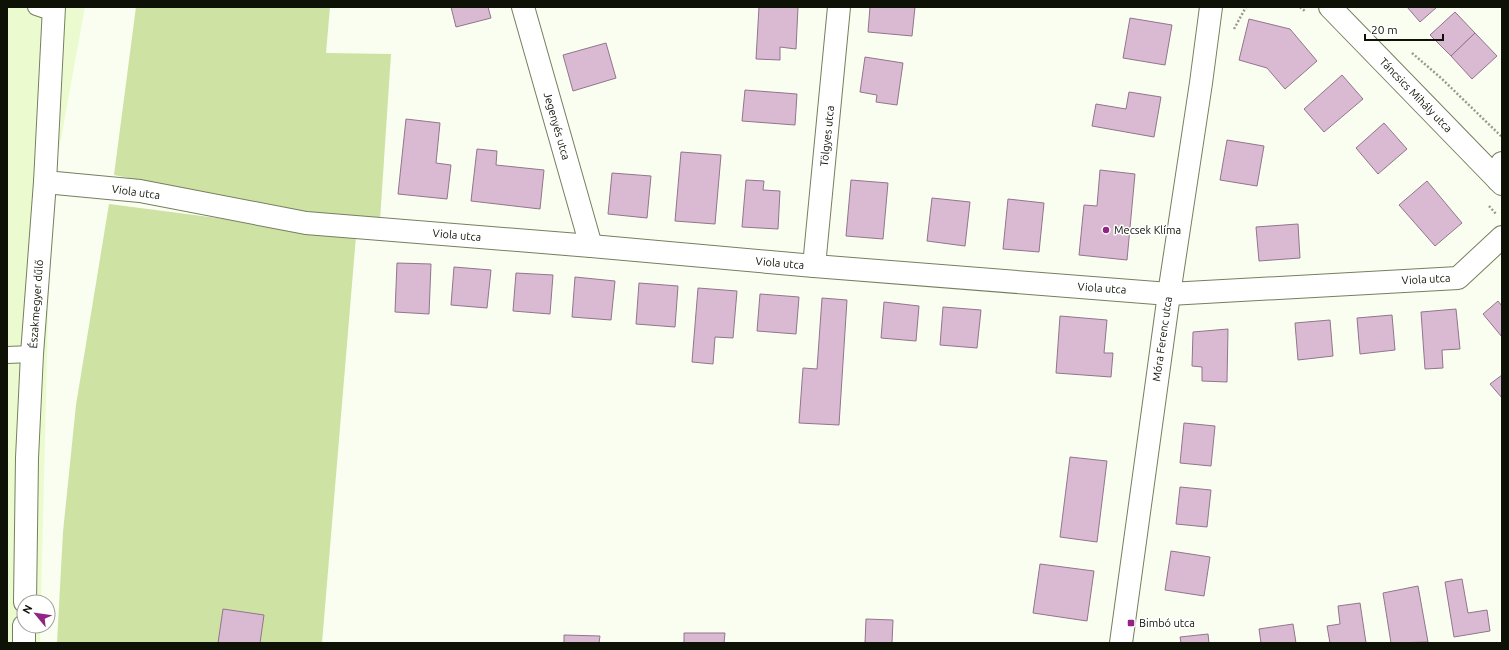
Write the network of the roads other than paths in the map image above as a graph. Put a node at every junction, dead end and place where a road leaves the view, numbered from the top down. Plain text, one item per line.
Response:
1 (524, 7) edge
2 (839, 7) edge
3 (1211, 7) edge
4 (1224, 7) edge
5 (1330, 7) edge
6 (48, 9) edge
7 (1207, 36) junction
8 (1501, 176) edge
9 (45, 182) junction
10 (1502, 237) edge
11 (591, 246) junction
12 (814, 266) junction
13 (1169, 294) junction
14 (32, 354) junction
15 (7, 355) edge
16 (25, 594) edge
17 (1121, 643) edge

1 - 11 street, Jegenyés utca
2 - 12 street, Tölgyes utca
3 - 7 street, Móra Ferenc utca
4 - 7 street, Móra Ferenc utca
5 - 8 street, Táncsics Mihály utca
6 - 9 street, Északmegyer dűlő
7 - 13 street, Móra Ferenc utca
9 - 11 street, Viola utca
9 - 14 street, Északmegyer dűlő
10 - 13 street, Viola utca
11 - 12 street, Viola utca
12 - 13 street, Viola utca
13 - 17 street, Móra Ferenc utca
14 - 15 lane
14 - 16 street, Északmegyer dűlő

